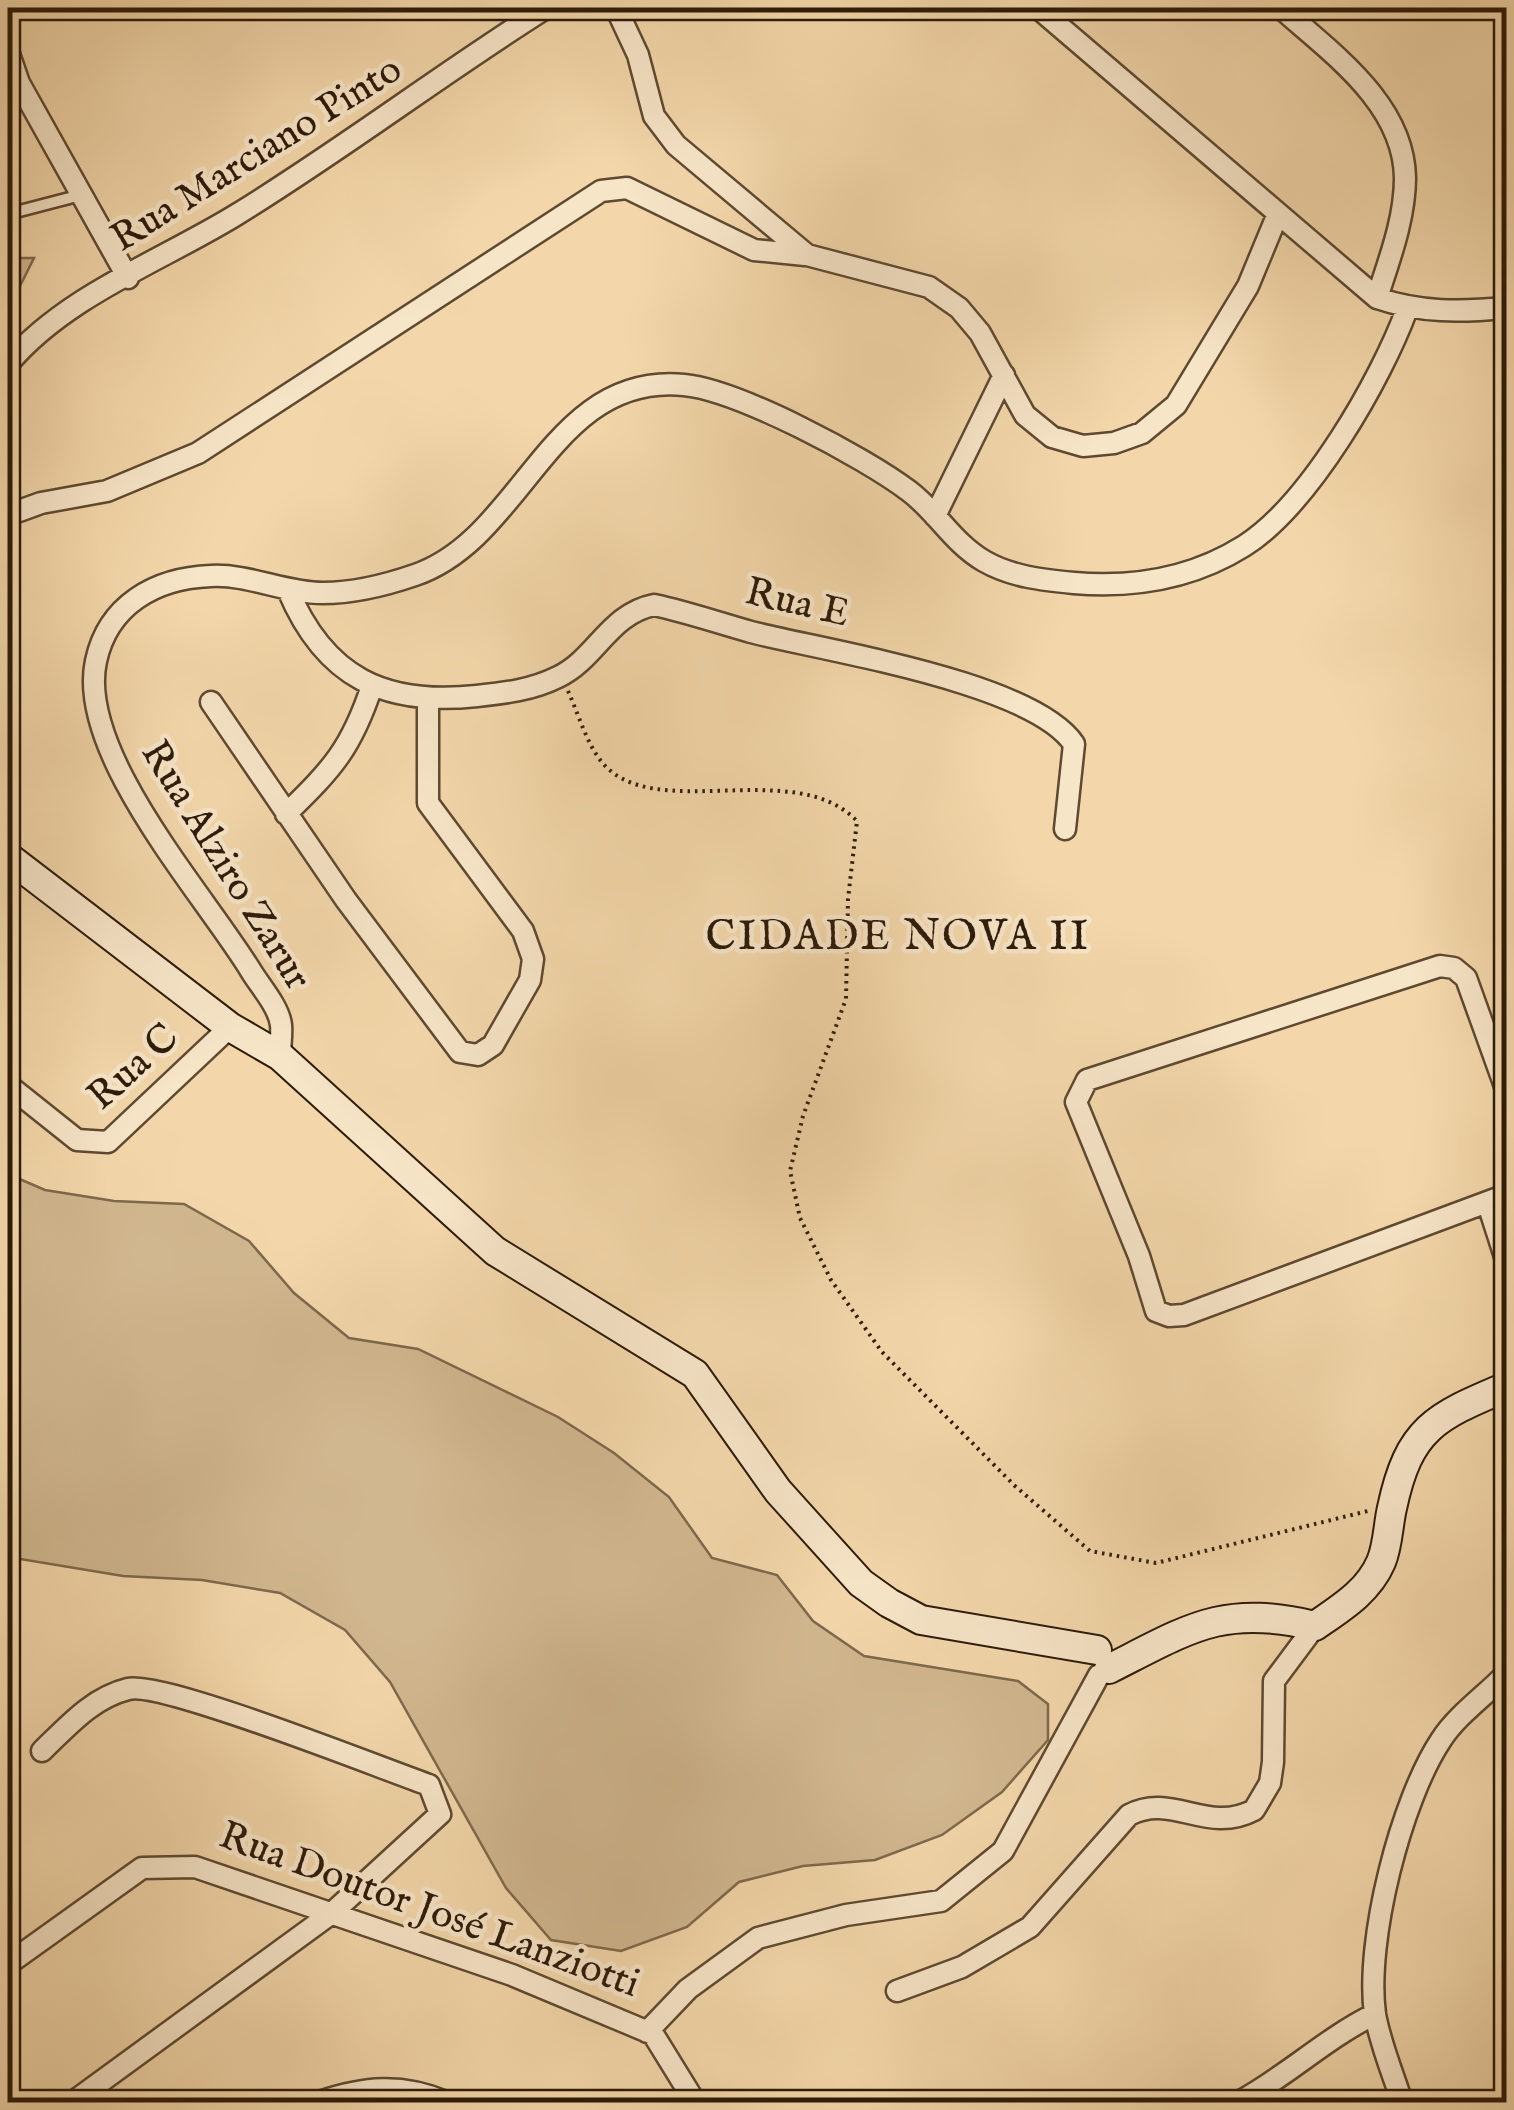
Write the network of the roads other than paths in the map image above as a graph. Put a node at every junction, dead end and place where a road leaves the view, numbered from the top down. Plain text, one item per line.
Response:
1 (616, 8) edge
2 (1038, 8) edge
3 (1282, 8) edge
4 (535, 10) edge
5 (8, 51) edge
6 (81, 195) junction
7 (8, 214) edge
8 (1277, 216) junction
9 (807, 255) junction
10 (128, 278) junction
11 (1377, 298) junction
12 (1408, 308) junction
13 (1506, 308) edge
14 (8, 364) edge
15 (1004, 375) junction
16 (8, 514) edge
17 (935, 516) junction
18 (288, 590) junction
19 (372, 686) junction
20 (428, 701) junction
21 (211, 702) dead end
22 (286, 814) junction
23 (1065, 830) dead end
24 (8, 856) edge
25 (230, 1027) junction
26 (280, 1056) junction
27 (8, 1085) edge
28 (1506, 1089) edge
29 (1497, 1200) edge
30 (1506, 1260) edge
31 (1506, 1387) edge
32 (1315, 1626) junction
33 (1096, 1662) junction
34 (1506, 1674) edge
35 (42, 1751) dead end
36 (332, 1914) junction
37 (8, 1964) edge
38 (897, 1991) dead end
39 (1376, 2014) junction
40 (647, 2032) junction
41 (72, 2102) edge
42 (319, 2102) edge
43 (446, 2102) edge
44 (695, 2102) edge
45 (1239, 2102) edge
46 (1402, 2102) edge

1 - 9 street
2 - 8 street
3 - 11 street
4 - 10 street, Rua Marciano Pinto
5 - 6 street
6 - 7 lane
6 - 10 street
8 - 11 street
8 - 15 street
9 - 15 street
9 - 16 street
10 - 14 street, Rua Marciano Pinto
11 - 12 street
12 - 13 street
12 - 17 street, Rua Alziro Zarur
15 - 17 street
17 - 18 street, Rua Alziro Zarur
18 - 19 street
18 - 26 street, Rua Alziro Zarur
19 - 20 street
19 - 22 street
20 - 22 street
20 - 23 street, Rua E
21 - 22 street
24 - 25 street
25 - 26 street
25 - 27 street, Rua C
26 - 33 street
28 - 29 street
29 - 30 street
31 - 32 street
32 - 33 street
32 - 38 street
33 - 40 street
34 - 39 street
35 - 36 street
36 - 37 street, Rua Doutor José Lanziotti
36 - 40 street, Rua Doutor José Lanziotti
36 - 41 street
39 - 45 street
39 - 46 street
40 - 44 street, Rua Doutor José Lanziotti
42 - 43 street

